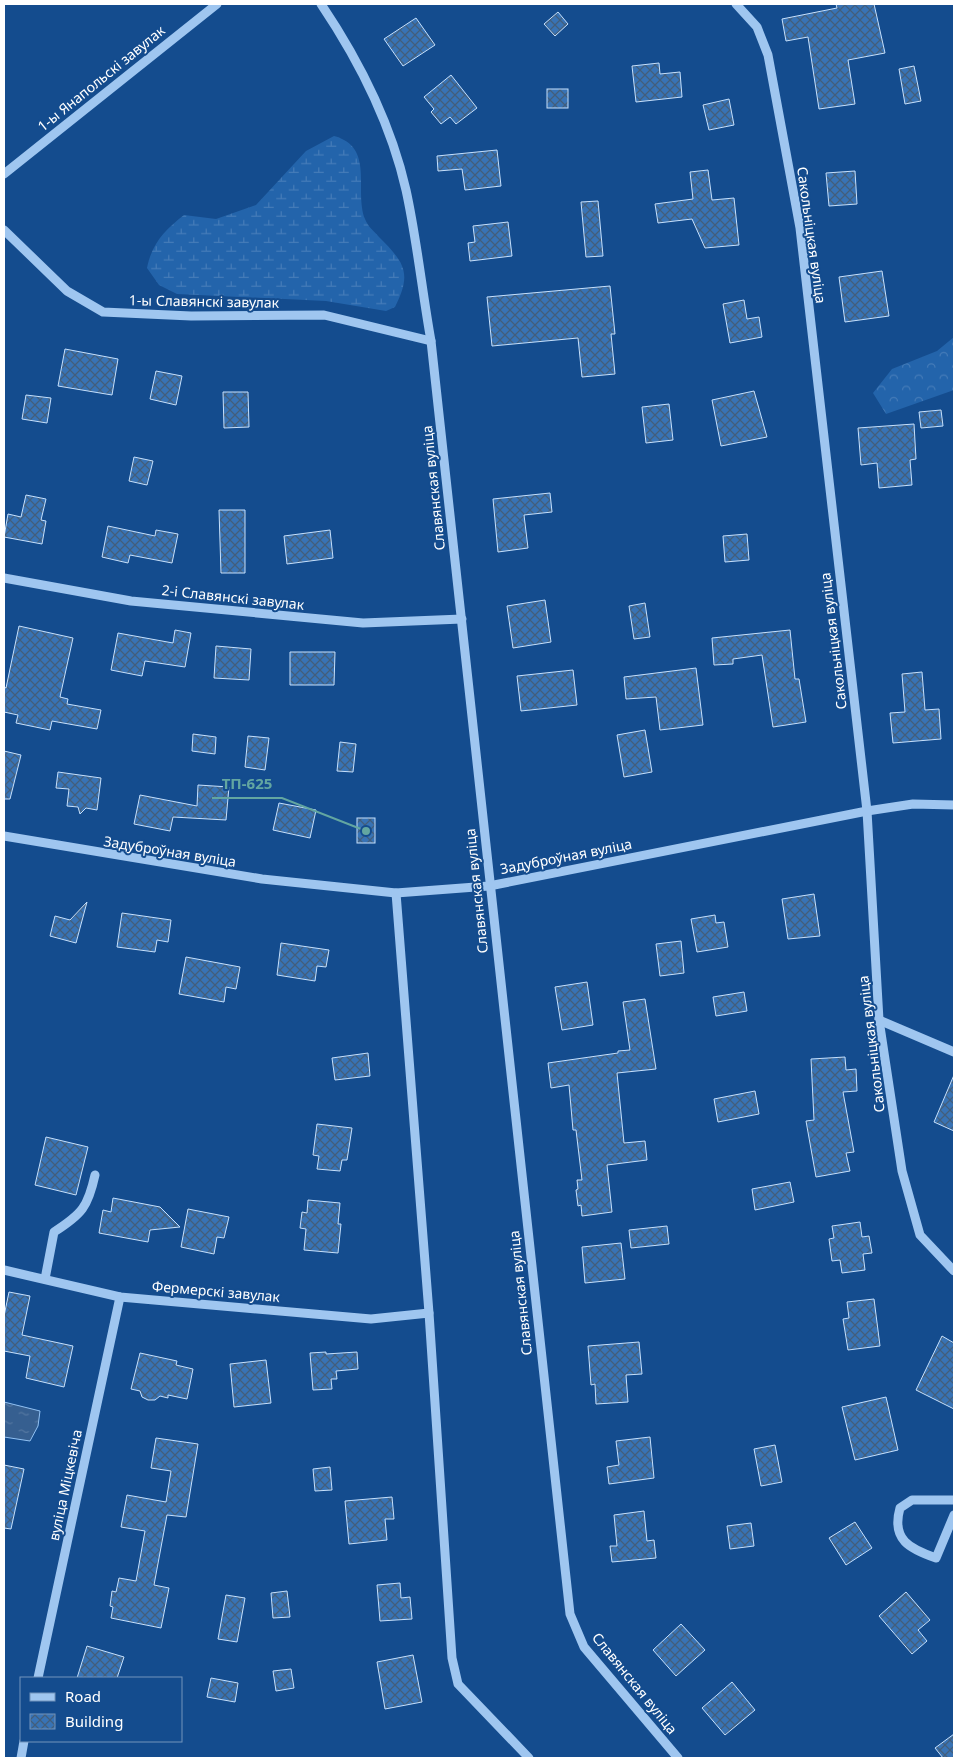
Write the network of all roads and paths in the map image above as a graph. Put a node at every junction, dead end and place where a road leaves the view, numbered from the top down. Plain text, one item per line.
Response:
1 (216, 4) edge
2 (321, 4) edge
3 (736, 4) edge
4 (4, 174) edge
5 (4, 230) edge
6 (431, 341) junction
7 (4, 578) edge
8 (462, 619) junction
9 (954, 805) edge
10 (867, 811) junction
11 (4, 836) edge
12 (489, 886) junction
13 (396, 893) junction
14 (879, 1020) junction
15 (954, 1052) edge
16 (95, 1175) dead end
17 (4, 1270) edge
18 (954, 1271) edge
19 (45, 1279) junction
20 (120, 1297) junction
21 (429, 1313) junction
22 (954, 1500) edge
23 (954, 1515) edge
24 (38, 1677) edge
25 (24, 1742) edge
26 (525, 1757) edge
27 (20, 1758) edge
28 (678, 1758) edge

1 - 4 street, 1-ы Янапольскі завулак
2 - 6 street, Славянская вуліца
3 - 10 street, Сакольніцкая вуліца
5 - 6 street, 1-ы Славянскі завулак
6 - 8 street, Славянская вуліца
7 - 8 street, 2-і Славянскі завулак
8 - 12 street, Славянская вуліца
9 - 10 street, Задуброўная вуліца
10 - 12 street, Задуброўная вуліца
10 - 14 street, Сакольніцкая вуліца
11 - 13 street, Задуброўная вуліца
12 - 13 street, Задуброўная вуліца
12 - 28 street, Славянская вуліца
13 - 21 street
14 - 15 street
14 - 18 street, Сакольніцкая вуліца
16 - 19 street
17 - 19 street, Фермерскі завулак
19 - 20 street, Фермерскі завулак
20 - 21 street, Фермерскі завулак
20 - 24 street, вуліца Міцкевіча
21 - 26 street
22 - 23 street
25 - 27 street

